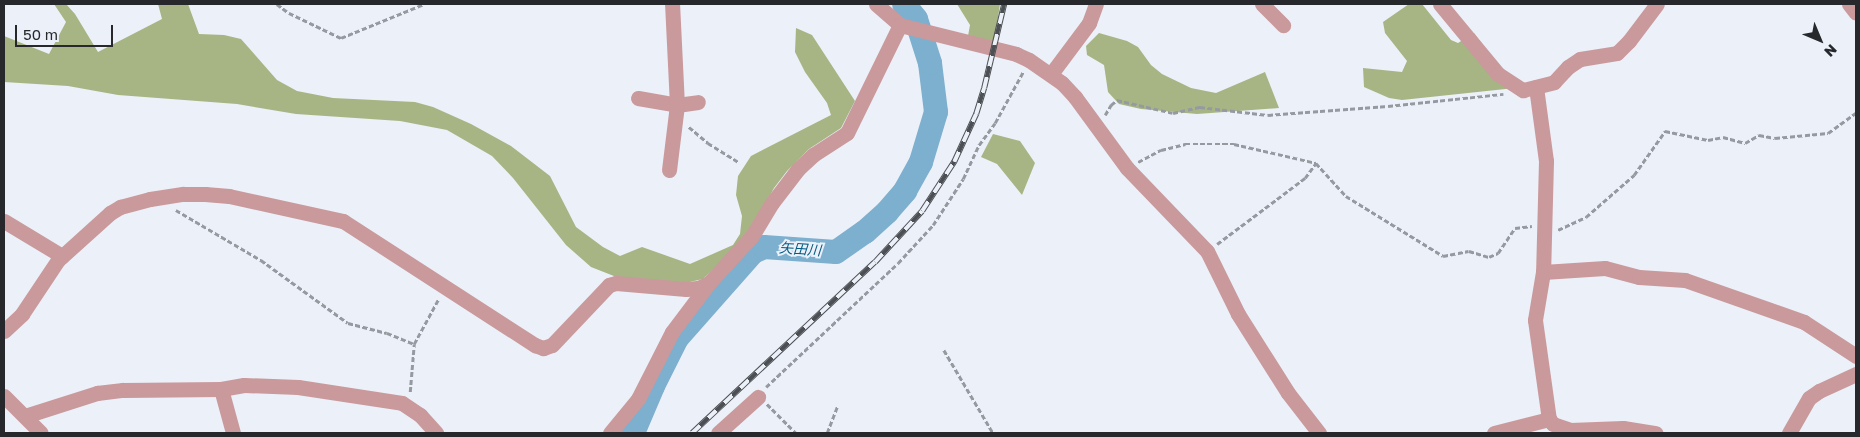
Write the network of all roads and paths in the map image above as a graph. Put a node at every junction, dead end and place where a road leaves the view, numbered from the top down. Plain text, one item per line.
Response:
1 (277, 4) edge
2 (424, 4) edge
3 (672, 4) edge
4 (876, 4) edge
5 (1096, 4) edge
6 (1262, 4) edge
7 (1440, 4) edge
8 (1657, 4) edge
9 (1849, 4) edge
10 (1856, 13) edge
11 (1283, 25) dead end
12 (903, 26) junction
13 (1029, 60) junction
14 (1051, 74) junction
15 (1530, 89) junction
16 (638, 98) dead end
17 (698, 102) dead end
18 (677, 105) junction
19 (1856, 113) edge
20 (1098, 130) junction
21 (739, 162) dead end
22 (1316, 163) junction
23 (1126, 168) junction
24 (669, 170) dead end
25 (173, 208) dead end
26 (4, 221) edge
27 (1543, 231) junction
28 (1207, 251) junction
29 (62, 256) junction
30 (1542, 272) junction
31 (709, 283) junction
32 (445, 286) junction
33 (4, 331) edge
34 (414, 344) junction
35 (944, 350) dead end
36 (1856, 356) edge
37 (1856, 374) edge
38 (221, 388) junction
39 (4, 396) edge
40 (758, 397) junction
41 (409, 406) junction
42 (837, 407) dead end
43 (25, 416) junction
44 (1549, 419) junction
45 (1571, 432) edge
46 (41, 433) edge
47 (233, 433) edge
48 (436, 433) edge
49 (610, 433) edge
50 (718, 433) edge
51 (796, 433) edge
52 (827, 433) edge
53 (994, 433) edge
54 (1319, 433) edge
55 (1494, 433) edge
56 (1656, 433) edge
57 (1789, 433) edge

1 - 2 path
3 - 18 street
4 - 12 street
5 - 14 street
6 - 11 street
7 - 15 street
8 - 15 street
9 - 10 street
12 - 13 street
12 - 31 street
13 - 14 street
13 - 40 path
14 - 20 street
15 - 20 path
15 - 27 street
16 - 18 street
17 - 18 street
18 - 21 path
18 - 24 street
19 - 27 path
20 - 23 street
22 - 23 path
22 - 27 path
22 - 28 path
23 - 28 street
25 - 34 path
26 - 29 street
27 - 30 street
28 - 54 street
29 - 32 street
29 - 33 street
30 - 36 street
30 - 44 street
31 - 32 street
31 - 49 street
32 - 34 path
34 - 41 path
35 - 53 path
37 - 57 street
38 - 41 street
38 - 43 street
38 - 47 street
39 - 43 street
40 - 50 street
40 - 51 path
41 - 48 street
42 - 52 path
43 - 46 street
44 - 45 street
44 - 55 street
45 - 56 street

